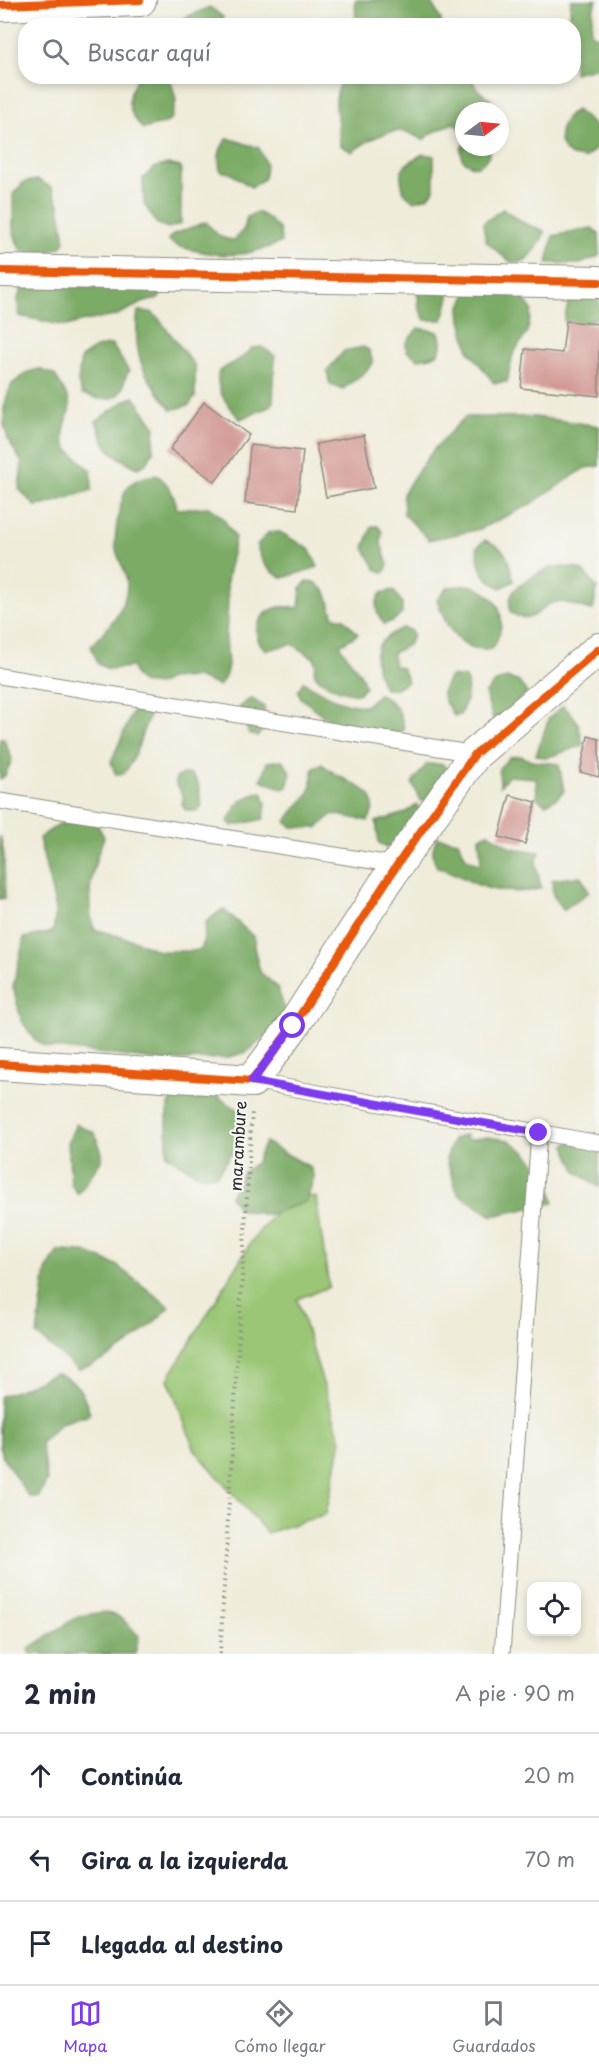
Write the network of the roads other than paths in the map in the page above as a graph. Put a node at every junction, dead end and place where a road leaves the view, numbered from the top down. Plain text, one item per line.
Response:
1 (140, 0) edge
2 (0, 5) edge
3 (0, 271) edge
4 (599, 282) edge
5 (599, 649) edge
6 (0, 676) edge
7 (475, 754) junction
8 (0, 801) edge
9 (397, 865) junction
10 (0, 1064) edge
11 (252, 1094) junction
12 (539, 1133) junction
13 (599, 1143) edge
14 (502, 1654) edge

1 - 2 street
3 - 4 street
5 - 7 street
6 - 7 lane
7 - 9 street
8 - 9 lane
9 - 11 street
10 - 11 street
11 - 12 lane
12 - 13 lane
12 - 14 lane

